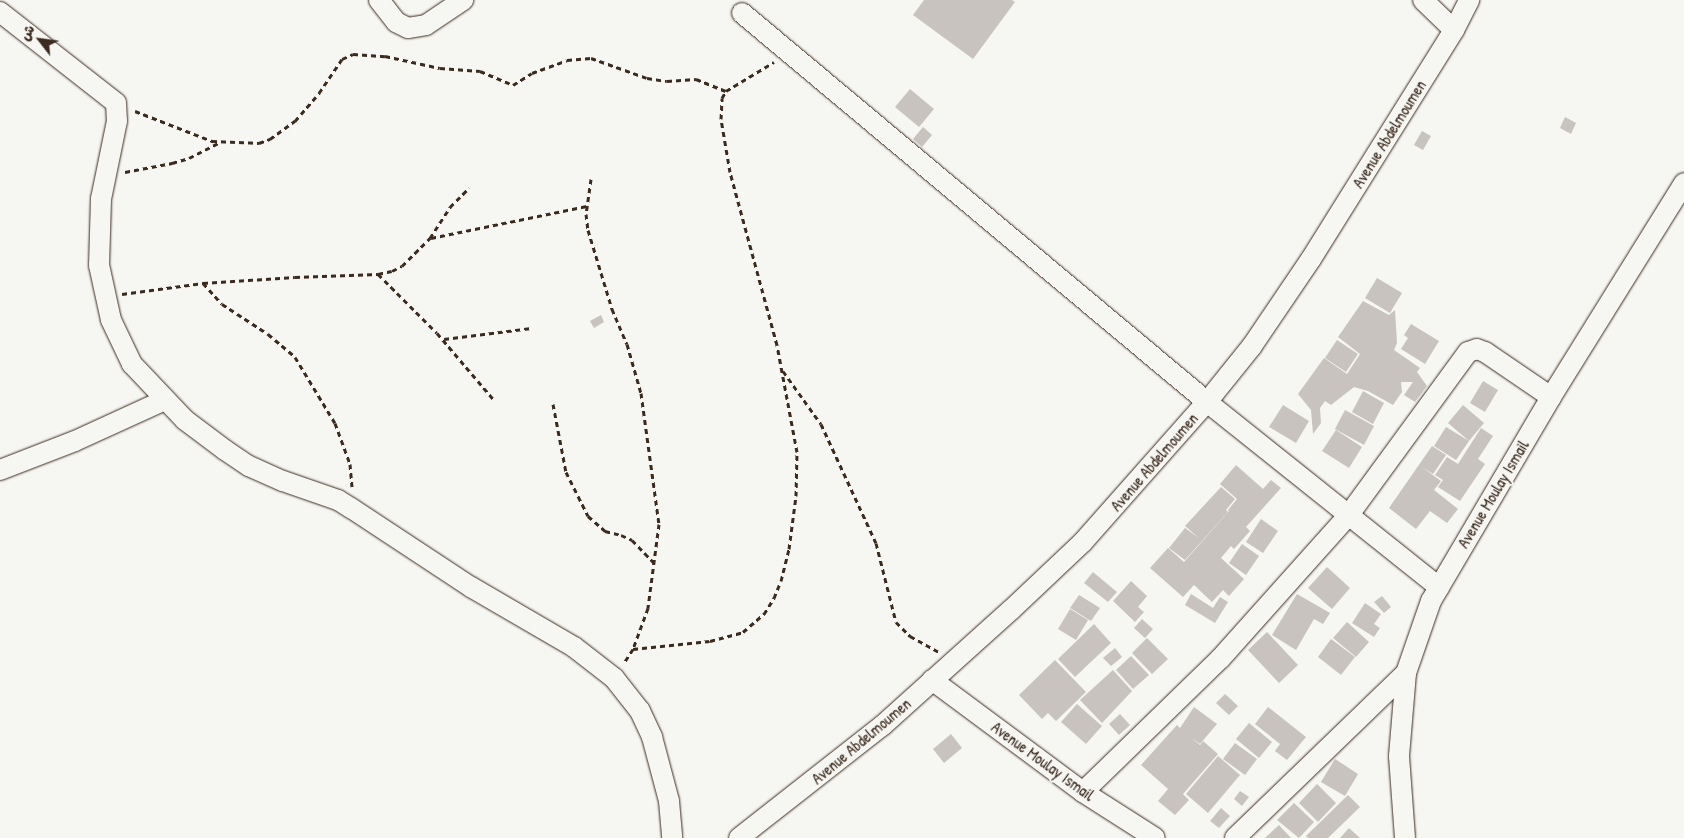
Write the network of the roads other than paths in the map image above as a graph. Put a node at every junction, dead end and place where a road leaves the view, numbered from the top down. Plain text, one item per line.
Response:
1 (380, 0) edge
2 (463, 0) edge
3 (1423, 0) edge
4 (1469, 0) edge
5 (0, 12) edge
6 (742, 13) dead end
7 (1454, 30) junction
8 (1684, 183) edge
9 (1551, 397) junction
10 (165, 400) junction
11 (1207, 402) junction
12 (0, 470) edge
13 (1348, 516) junction
14 (1438, 587) junction
15 (1406, 673) junction
16 (932, 680) junction
17 (1083, 792) junction
18 (672, 838) edge
19 (739, 838) edge
20 (1155, 838) edge
21 (1235, 838) edge
22 (1405, 838) edge

1 - 2 street
3 - 7 street
4 - 7 street, Avenue Abdelmoumen
5 - 10 street
6 - 11 street
7 - 11 street, Avenue Abdelmoumen
8 - 9 street, Avenue Moulay Ismail
9 - 13 street
9 - 14 street, Avenue Moulay Ismail
10 - 12 street
10 - 18 street
11 - 13 street
11 - 16 street, Avenue Abdelmoumen
13 - 14 street
13 - 17 street
14 - 15 street, Avenue Moulay Ismail
15 - 21 street
15 - 22 street, Avenue Moulay Ismail
16 - 17 street, Avenue Moulay Ismail
16 - 19 street, Avenue Abdelmoumen
17 - 20 street, Avenue Moulay Ismail

